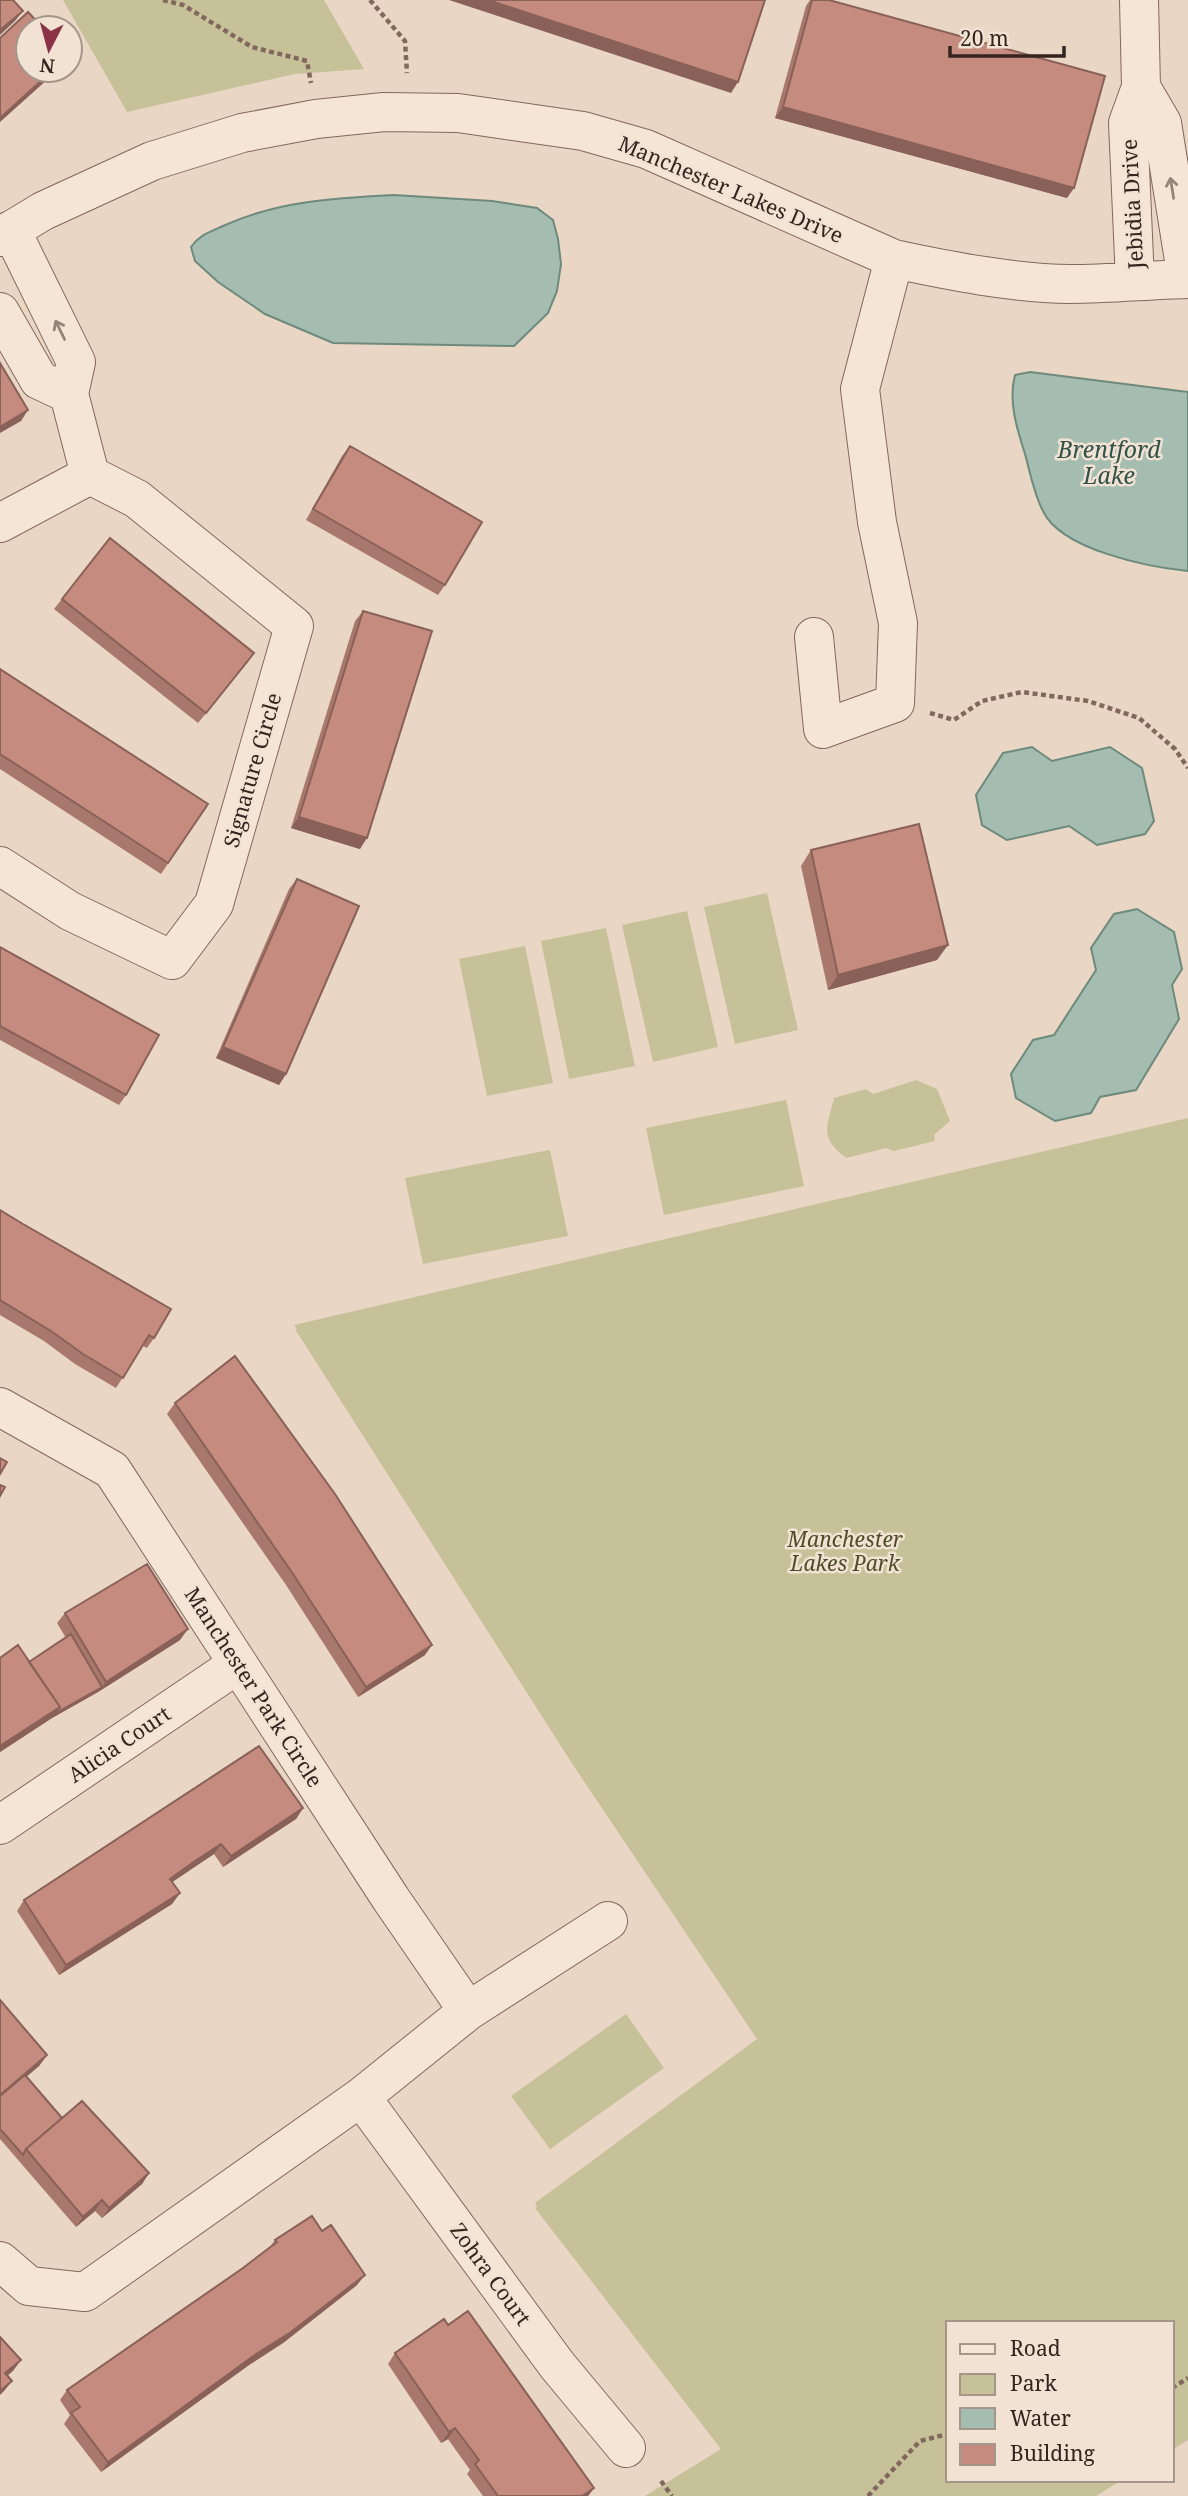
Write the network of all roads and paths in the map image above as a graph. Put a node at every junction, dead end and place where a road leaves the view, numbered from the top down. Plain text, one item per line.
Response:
1 (163, 0) edge
2 (370, 0) edge
3 (1139, 0) edge
4 (1141, 87) junction
5 (409, 113) junction
6 (316, 119) junction
7 (6, 234) edge
8 (894, 258) junction
9 (1188, 279) edge
10 (1135, 281) junction
11 (0, 312) edge
12 (69, 394) junction
13 (90, 475) junction
14 (0, 523) edge
15 (814, 637) dead end
16 (895, 703) junction
17 (1188, 768) edge
18 (0, 866) edge
19 (0, 1407) edge
20 (238, 1664) junction
21 (0, 1825) edge
22 (608, 1921) dead end
23 (468, 2011) junction
24 (361, 2097) junction
25 (0, 2261) edge
26 (946, 2434) edge
27 (626, 2448) dead end
28 (661, 2481) dead end
29 (672, 2496) edge
30 (868, 2496) edge

1 - 6 path
2 - 5 path
3 - 4 street, Jebidia Drive
9 -> 4 street, Jebidia Drive
4 - 10 street, Jebidia Drive
5 - 6 street, Manchester Lakes Drive
5 - 8 street, Manchester Lakes Drive
6 - 7 street, Manchester Lakes Drive
12 -> 7 street
8 - 10 street, Manchester Lakes Drive
8 - 16 street
9 - 10 street, Manchester Lakes Drive
11 - 12 street
12 - 13 street
13 - 14 street
13 - 18 street, Signature Circle
15 - 16 street
16 - 17 path
19 - 20 street, Manchester Park Circle
20 - 21 street, Alicia Court
20 - 23 street, Manchester Park Circle
22 - 23 street
23 - 24 street
24 - 25 street
24 - 27 street, Zohra Court
26 - 30 path
28 - 29 path

